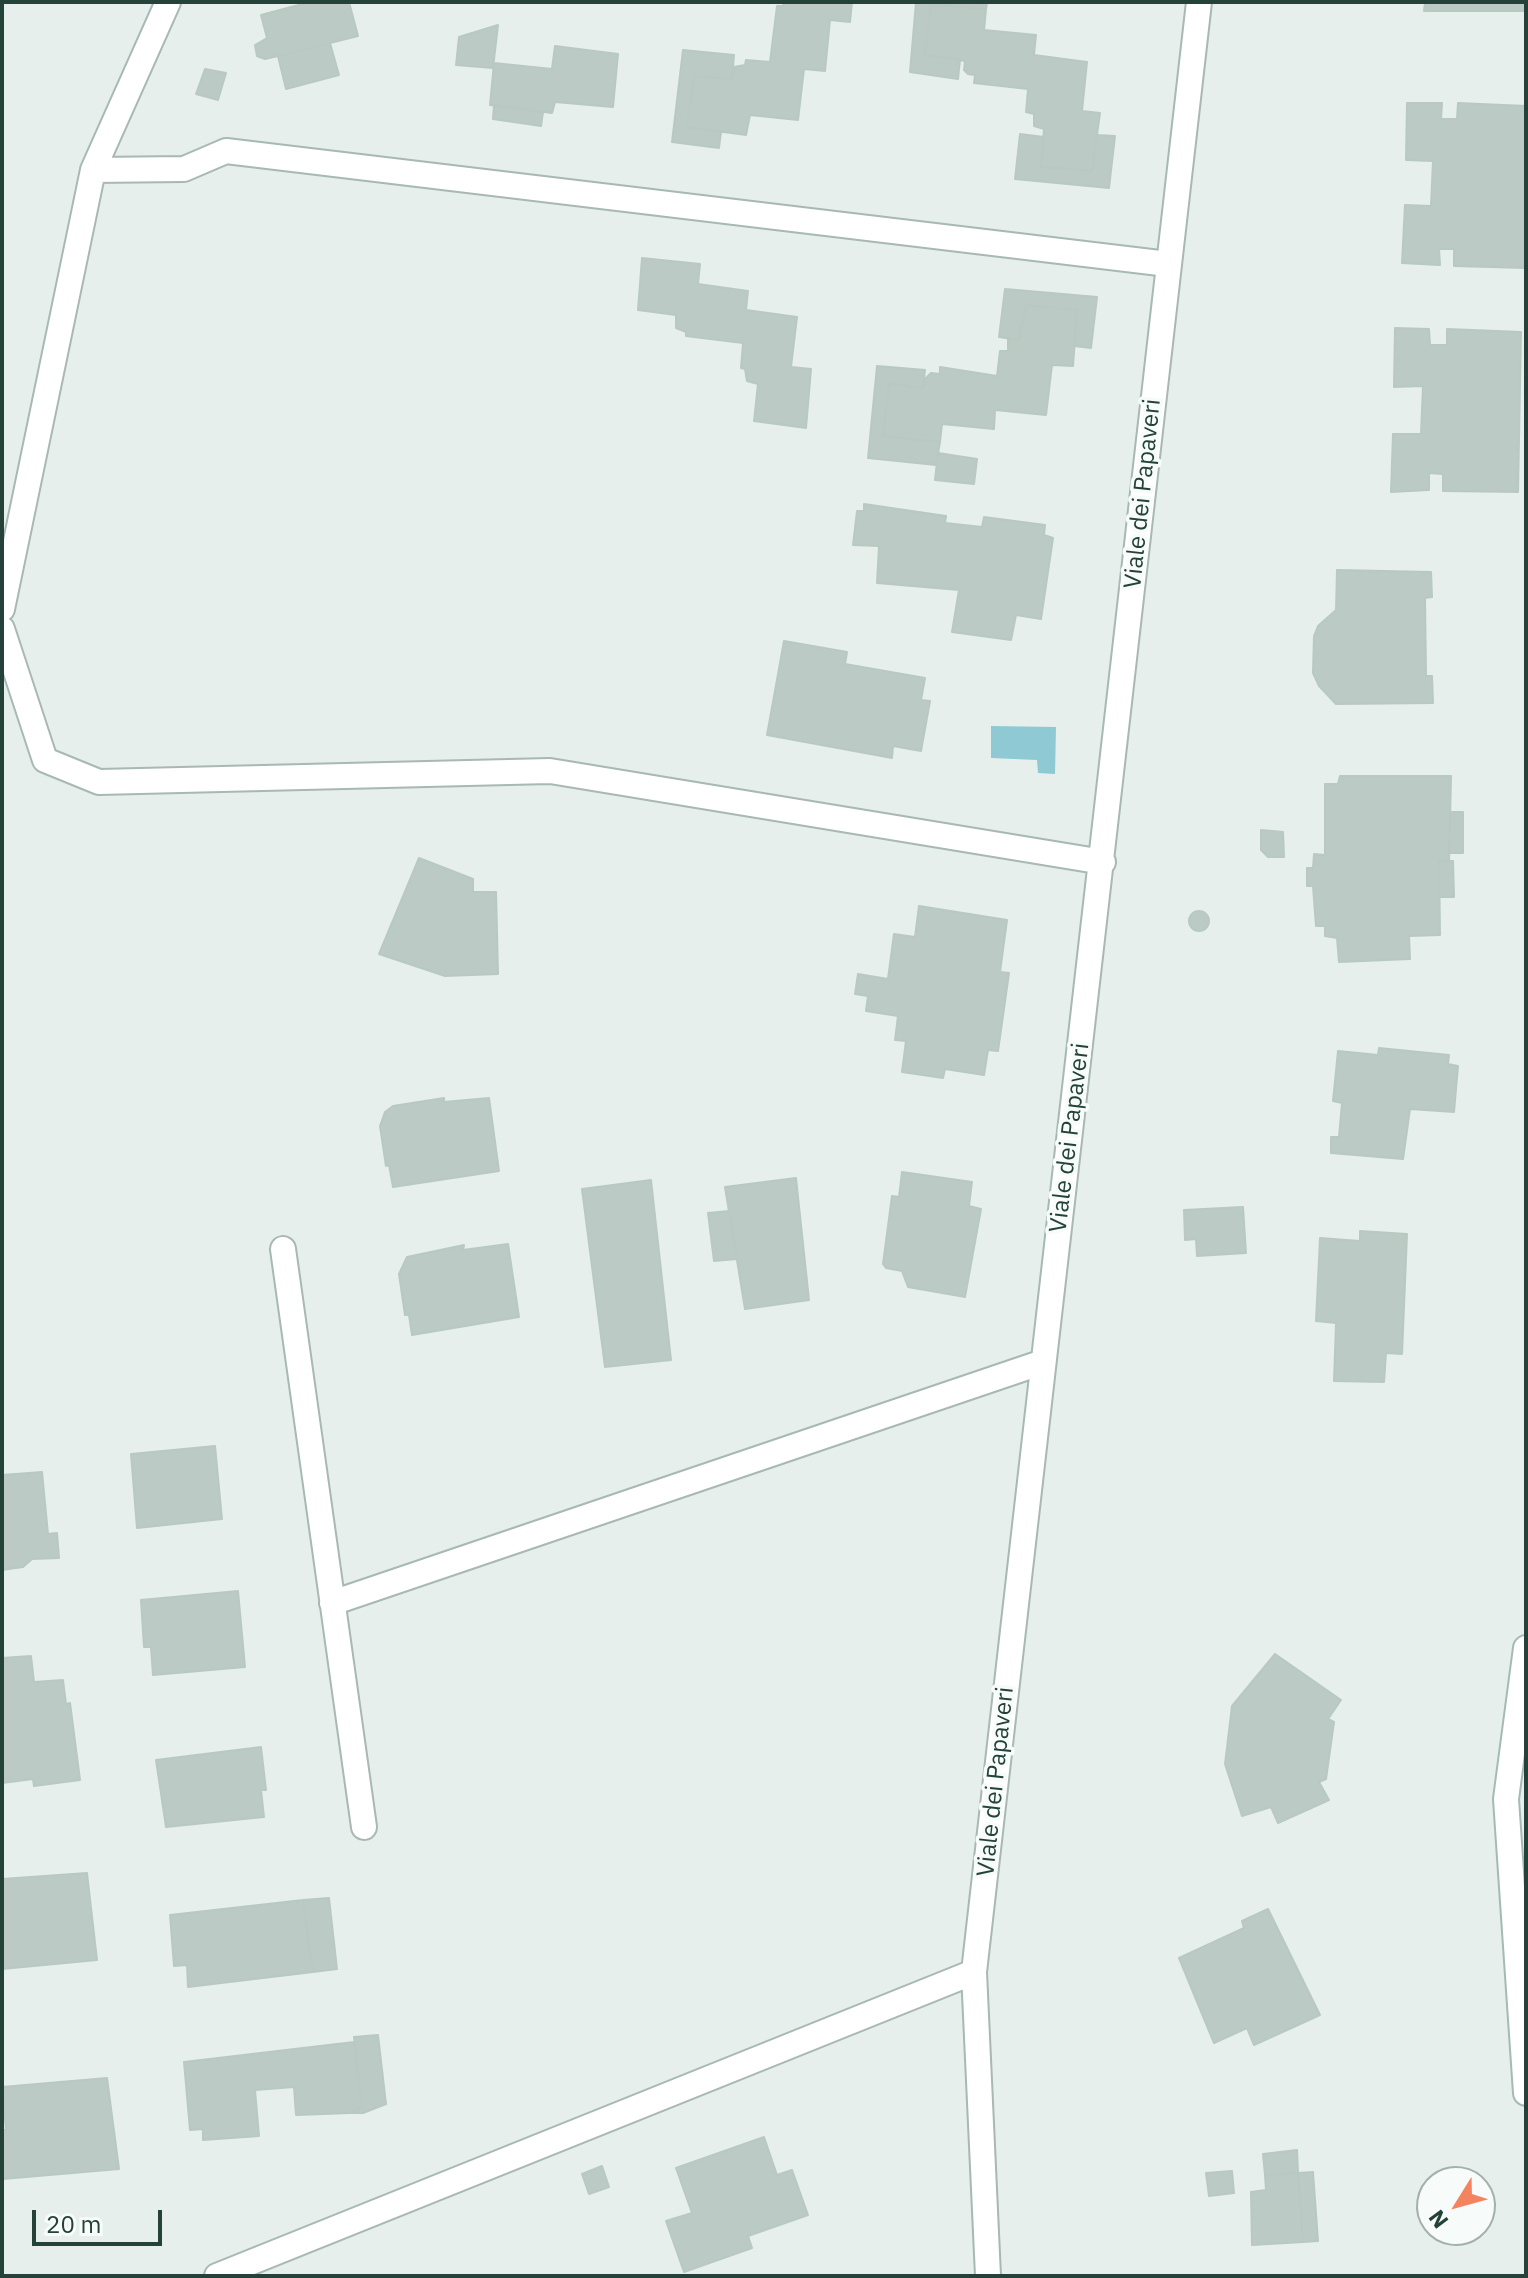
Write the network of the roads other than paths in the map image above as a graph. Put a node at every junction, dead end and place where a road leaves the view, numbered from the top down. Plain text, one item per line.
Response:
1 (168, 2) edge
2 (1199, 2) edge
3 (93, 170) junction
4 (1168, 264) junction
5 (2, 609) edge
6 (2, 629) edge
7 (1103, 862) junction
8 (283, 1249) dead end
9 (1043, 1362) junction
10 (332, 1603) junction
11 (1526, 1648) edge
12 (364, 1827) dead end
13 (974, 1972) junction
14 (1524, 2045) edge
15 (1526, 2093) edge
16 (217, 2276) edge
17 (988, 2276) edge

1 - 3 street
2 - 4 street, Viale dei Papaveri
3 - 4 street
3 - 5 street
4 - 7 street, Viale dei Papaveri
6 - 7 street
7 - 9 street, Viale dei Papaveri
8 - 10 street
9 - 10 street
9 - 13 street, Viale dei Papaveri
10 - 12 street
11 - 14 street
13 - 16 street
13 - 17 street, Viale dei Papaveri
14 - 15 street

